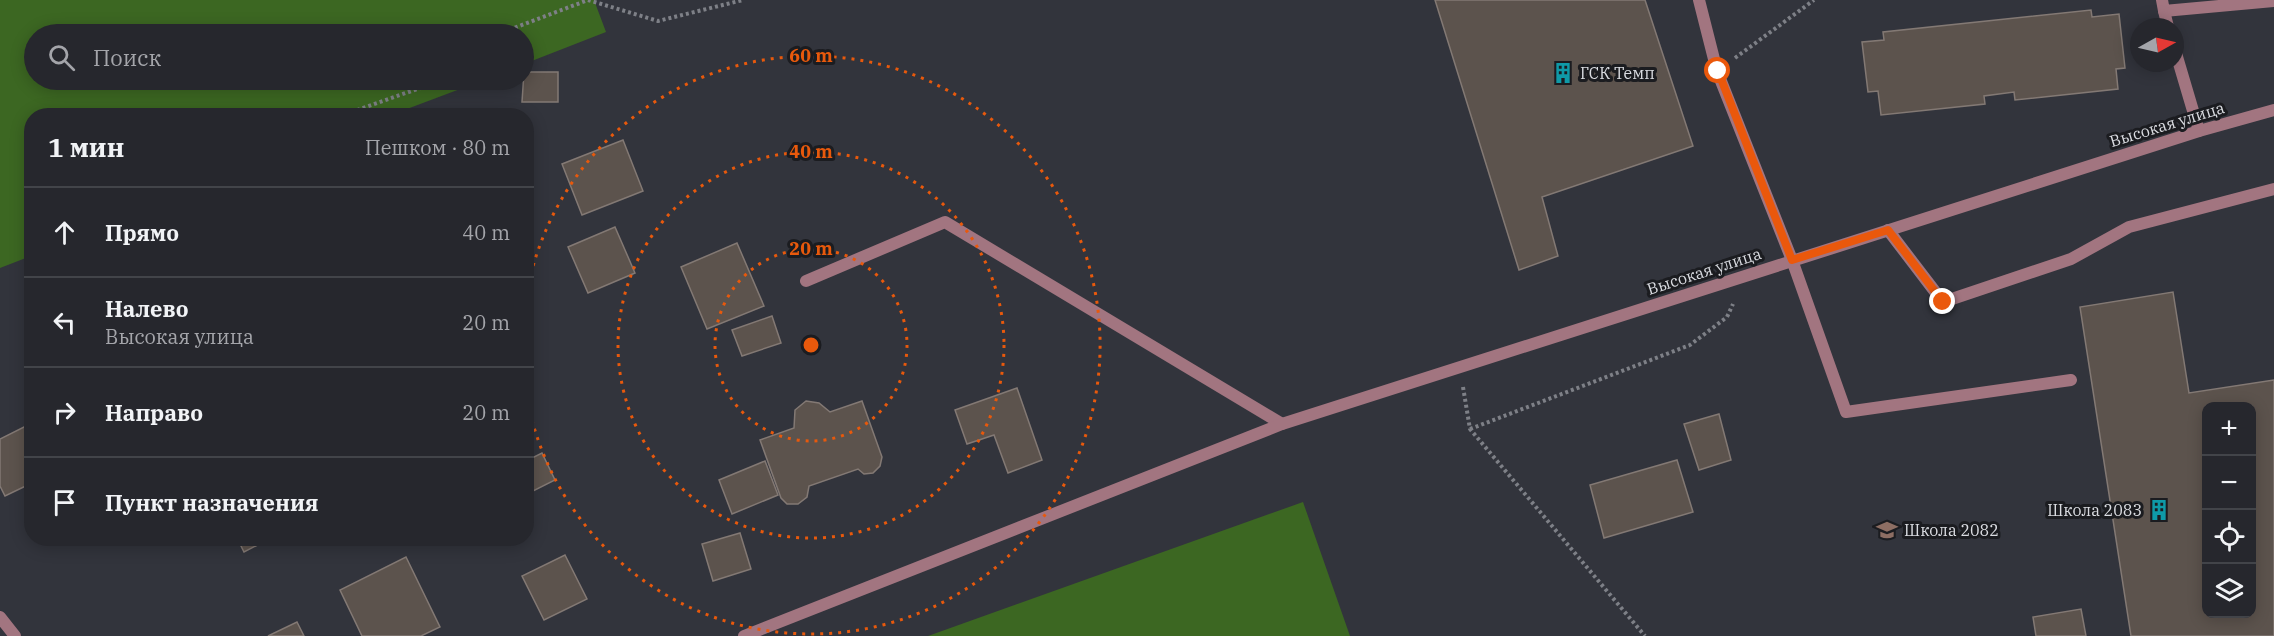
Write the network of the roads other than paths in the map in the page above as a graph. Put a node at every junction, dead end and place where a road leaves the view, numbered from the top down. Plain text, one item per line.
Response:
1 (1700, 0) edge
2 (2274, 1) edge
3 (2163, 5) edge
4 (2182, 72) edge
5 (2274, 110) edge
6 (2199, 131) junction
7 (2274, 189) edge
8 (1888, 230) junction
9 (1792, 260) junction
10 (806, 281) dead end
11 (2071, 380) dead end
12 (1282, 424) junction
13 (0, 617) edge
14 (15, 636) edge
15 (744, 636) edge

1 - 9 street
2 - 3 street
4 - 6 street
5 - 6 street, Высокая улица
6 - 8 street, Высокая улица
7 - 8 street
8 - 9 street, Высокая улица
9 - 11 street
9 - 12 street, Высокая улица
10 - 12 street
12 - 15 street, Высокая улица
13 - 14 street

